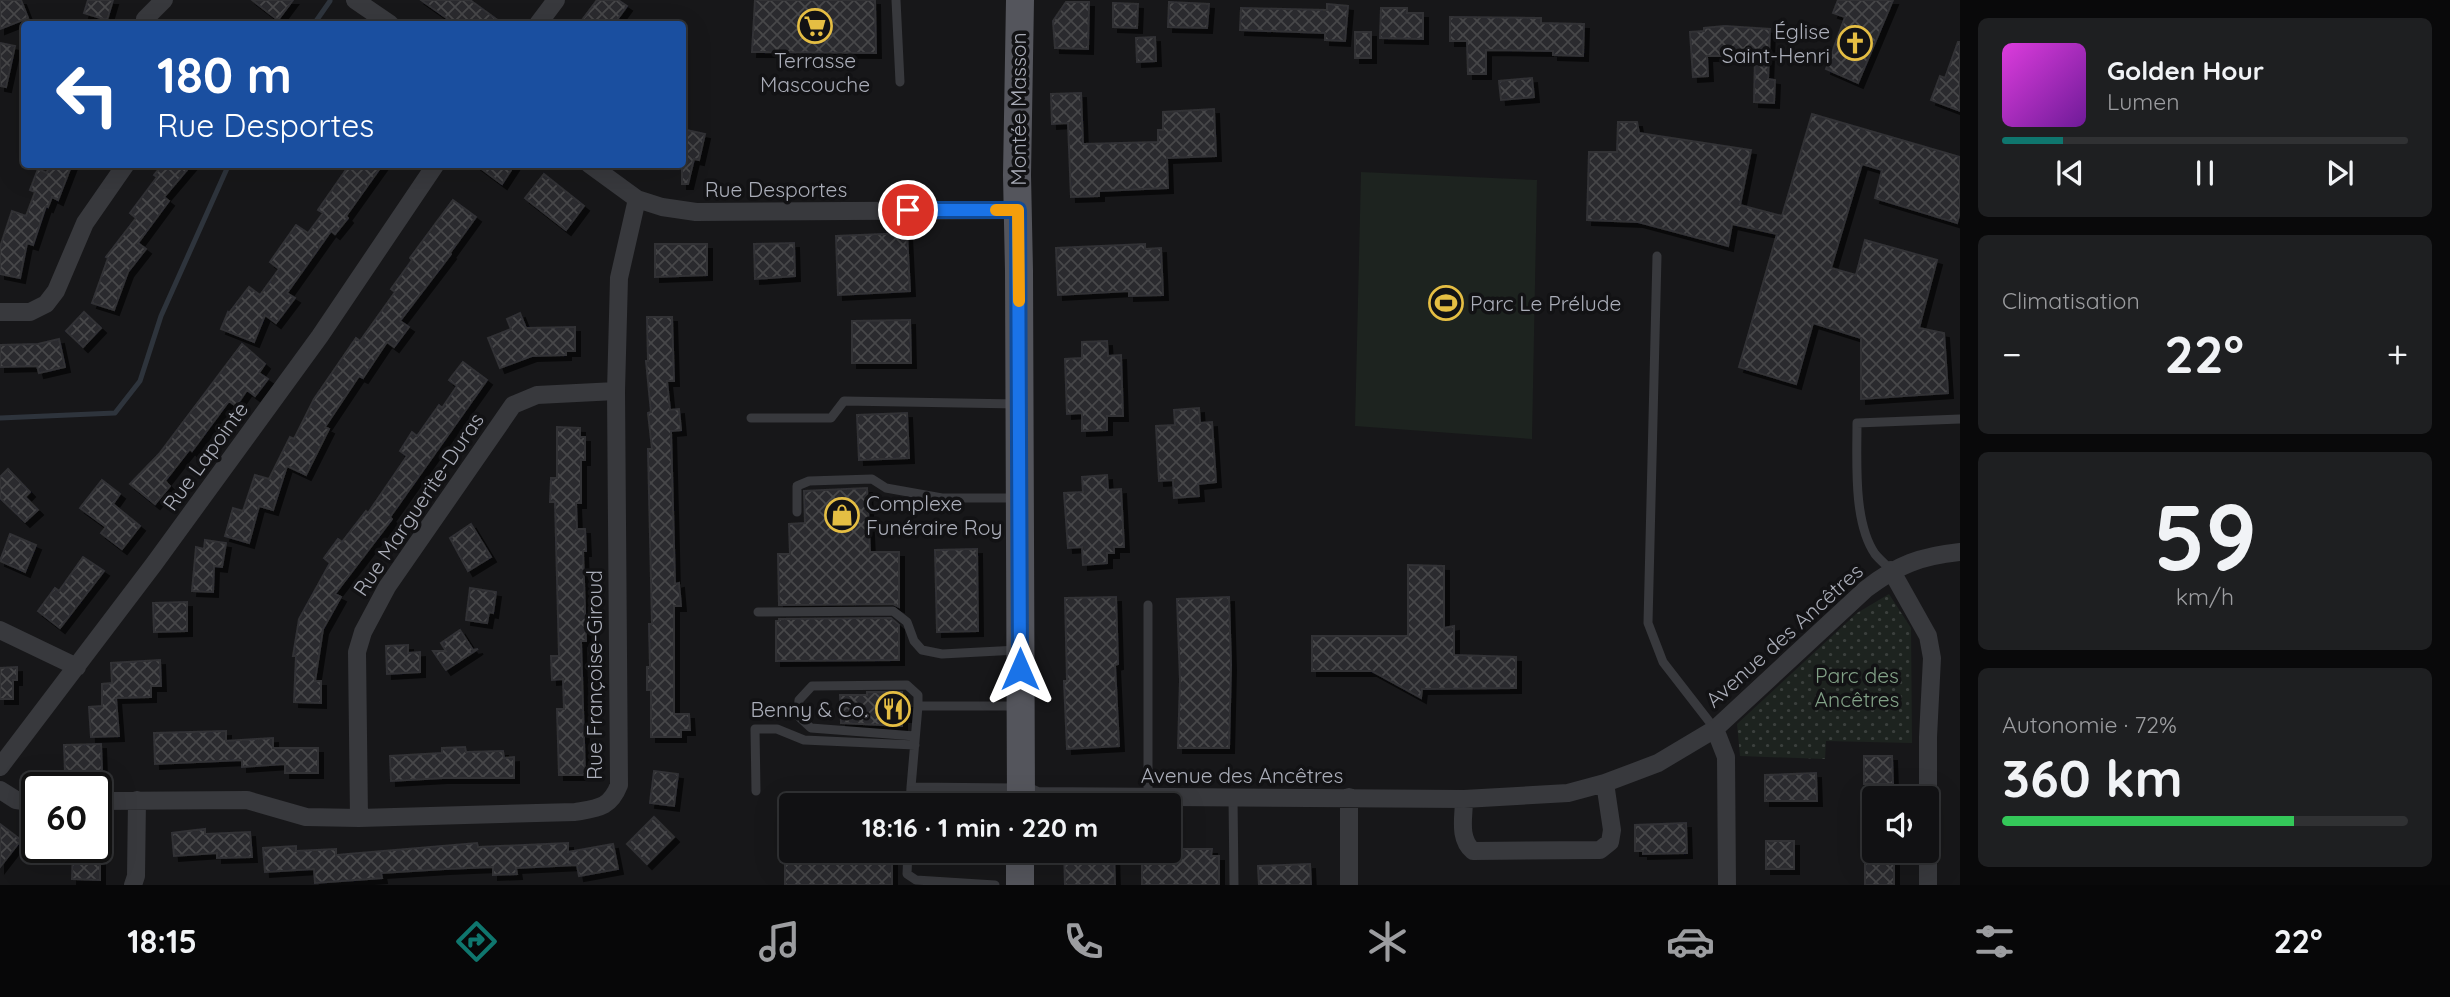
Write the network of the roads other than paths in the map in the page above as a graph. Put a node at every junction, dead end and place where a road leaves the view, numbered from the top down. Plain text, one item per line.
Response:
1 (164, 0) edge
2 (355, 0) edge
3 (556, 0) edge
4 (896, 0) edge
5 (1020, 0) edge
6 (145, 21) edge
7 (386, 21) edge
8 (540, 21) edge
9 (900, 82) dead end
10 (123, 168) edge
11 (433, 168) edge
12 (594, 168) edge
13 (637, 199) junction
14 (1018, 210) junction
15 (1657, 256) dead end
16 (0, 312) edge
17 (616, 391) junction
18 (1019, 404) junction
19 (751, 418) dead end
20 (1960, 419) edge
21 (1019, 498) junction
22 (797, 512) dead end
23 (1960, 552) edge
24 (1891, 570) junction
25 (1148, 605) dead end
26 (758, 612) dead end
27 (0, 630) edge
28 (1019, 650) junction
29 (77, 667) junction
30 (918, 706) junction
31 (1020, 706) junction
32 (1716, 729) junction
33 (915, 741) junction
34 (0, 767) edge
35 (1605, 783) junction
36 (911, 787) junction
37 (0, 790) edge
38 (755, 791) dead end
39 (911, 793) edge
40 (977, 793) edge
41 (1021, 793) edge
42 (1148, 793) edge
43 (1233, 797) junction
44 (1349, 797) junction
45 (1181, 798) edge
46 (1464, 799) junction
47 (137, 800) junction
48 (21, 801) edge
49 (112, 801) edge
50 (359, 818) junction
51 (907, 863) edge
52 (1020, 863) edge
53 (133, 885) edge
54 (995, 885) edge
55 (1020, 885) edge
56 (1234, 885) edge
57 (1349, 885) edge
58 (1727, 885) edge
59 (1928, 885) edge

1 - 6 street
2 - 7 street
3 - 8 street
4 - 9 lane
5 - 14 main road, Montée Masson
10 - 16 street
11 - 29 street, Rue Lapointe
12 - 13 street, Rue Desportes
13 - 14 street, Rue Desportes
13 - 17 street, Rue Françoise-Giroud
14 - 18 main road, Montée Masson
15 - 32 lane
17 - 50 street, Rue Marguerite-Duras
17 - 50 street, Rue Françoise-Giroud
18 - 19 lane
18 - 21 main road, Montée Masson
20 - 24 lane
21 - 22 lane
21 - 28 main road, Montée Masson
23 - 24 street, Avenue des Ancêtres
24 - 32 street, Avenue des Ancêtres
24 - 59 street
25 - 42 lane
26 - 28 lane
27 - 29 street
28 - 31 main road, Montée Masson
29 - 34 street, Rue Lapointe
30 - 31 lane
30 - 33 lane
30 - 33 lane
31 - 41 main road, Montée Masson
32 - 35 street, Avenue des Ancêtres
32 - 58 street
33 - 36 lane
33 - 38 lane
35 - 46 street, Avenue des Ancêtres
35 - 46 street
36 - 39 lane
36 - 40 lane
37 - 48 street
43 - 44 street, Avenue des Ancêtres
43 - 45 street, Avenue des Ancêtres
43 - 56 lane
44 - 46 street, Avenue des Ancêtres
44 - 57 street
47 - 49 street, Rue Françoise-Giroud
47 - 50 street, Rue Françoise-Giroud
47 - 53 street
51 - 54 lane
52 - 55 main road

